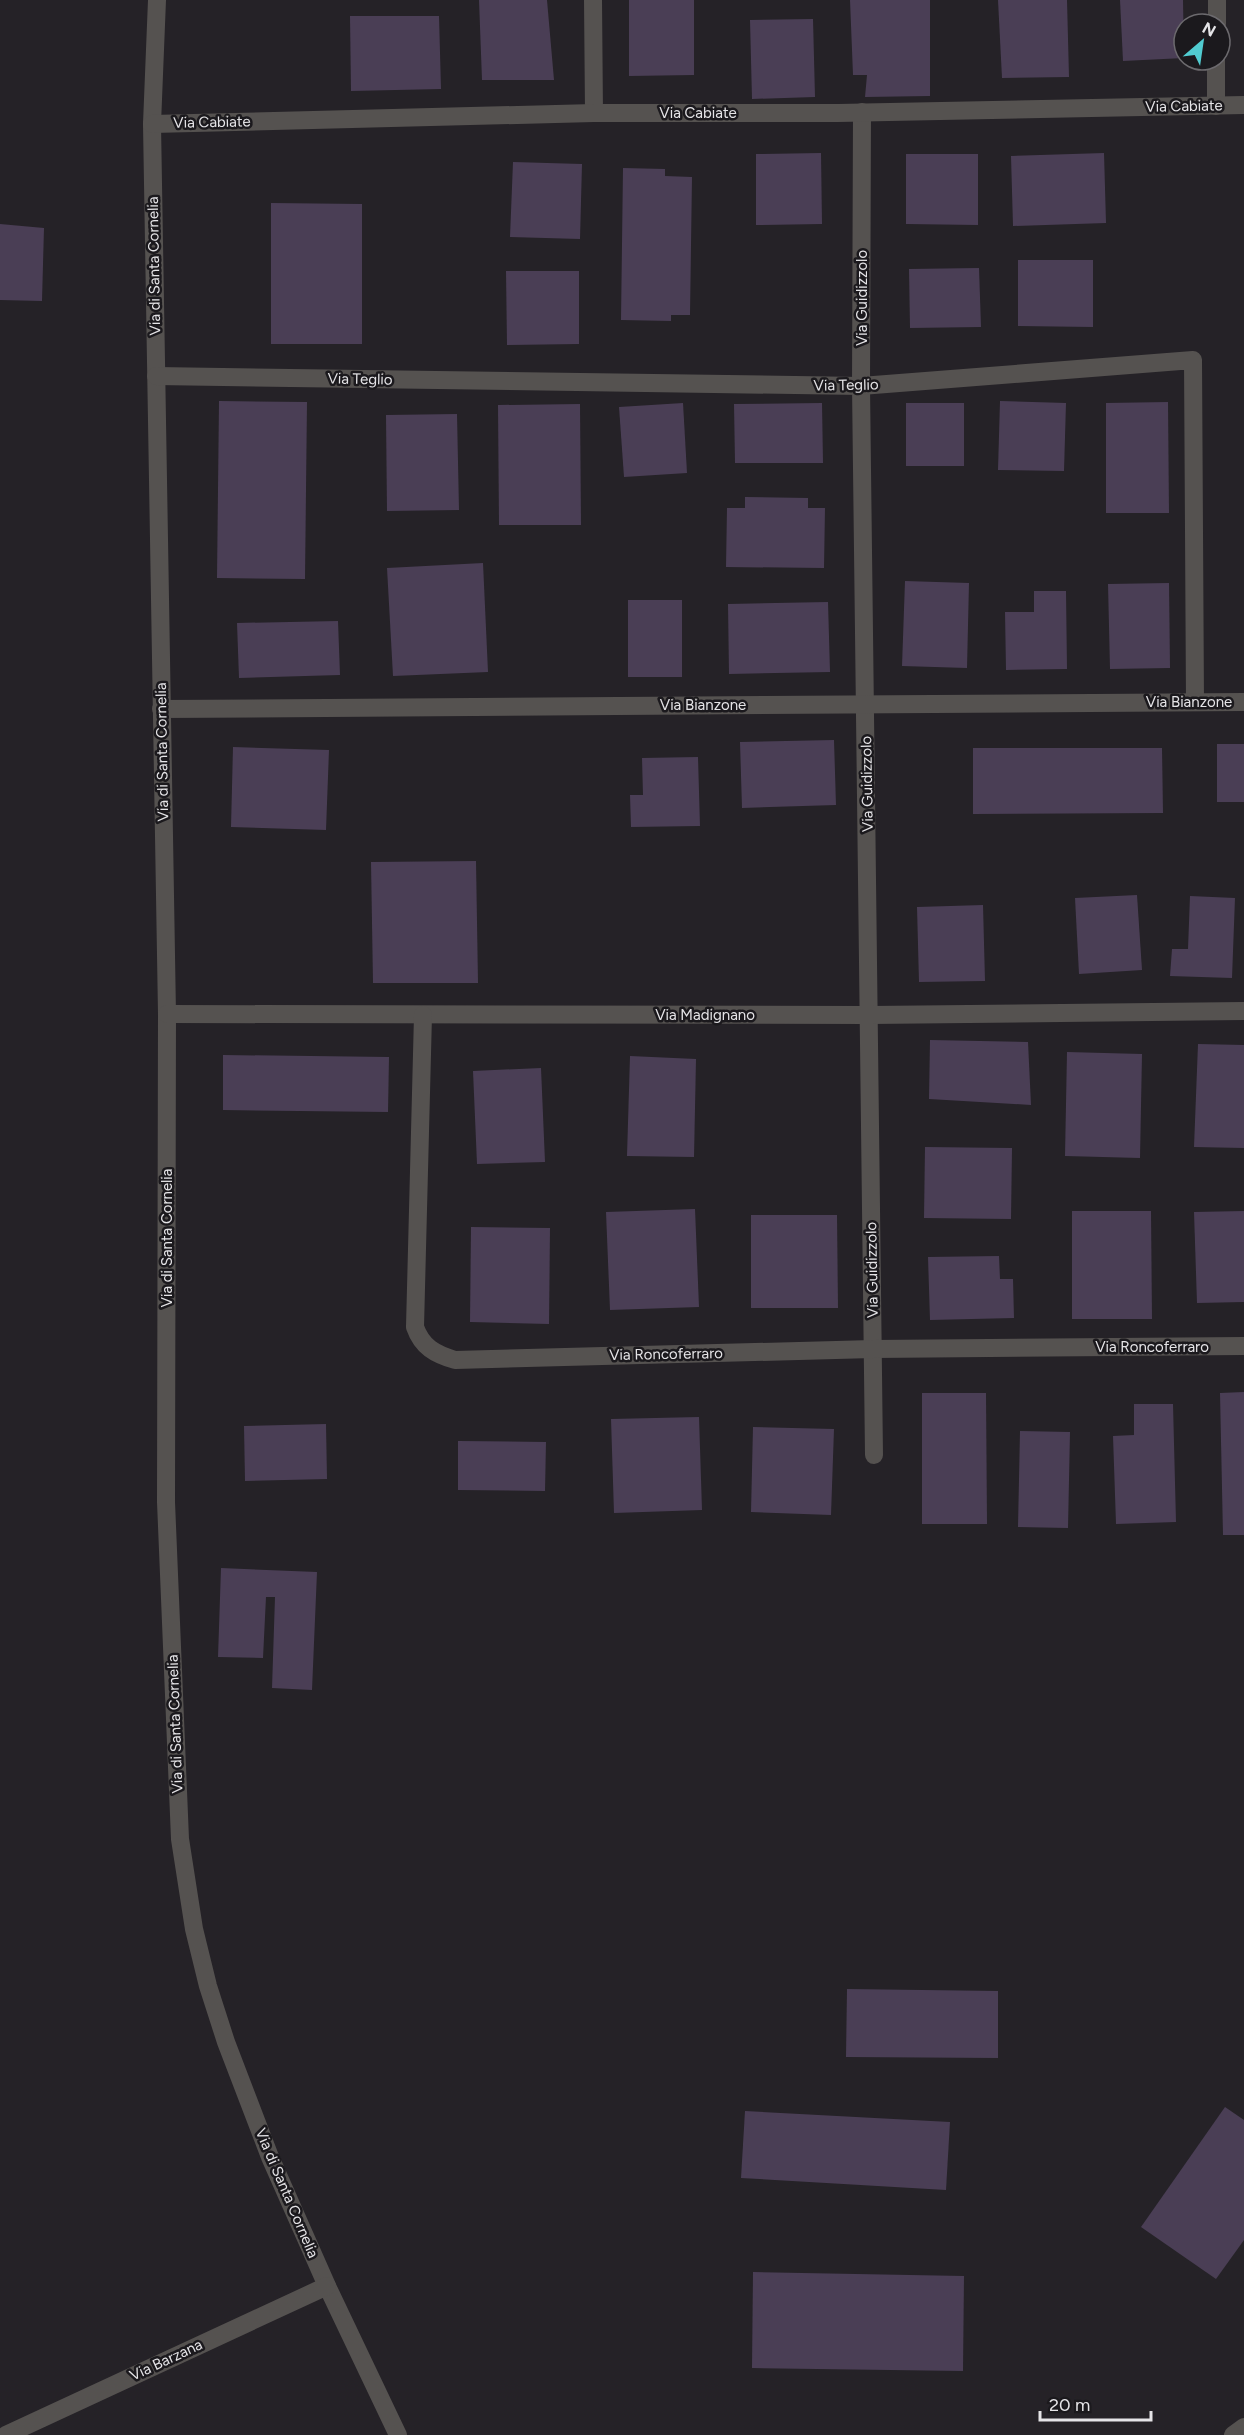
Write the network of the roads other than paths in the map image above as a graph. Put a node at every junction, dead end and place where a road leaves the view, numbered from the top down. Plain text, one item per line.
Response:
1 (157, 0) edge
2 (592, 0) edge
3 (1216, 72) edge
4 (1216, 105) junction
5 (1244, 105) edge
6 (862, 112) junction
7 (594, 113) junction
8 (152, 124) junction
9 (156, 376) junction
10 (861, 386) junction
11 (1195, 702) junction
12 (1244, 702) edge
13 (867, 704) junction
14 (161, 709) junction
15 (1244, 1011) edge
16 (167, 1014) junction
17 (423, 1015) junction
18 (870, 1015) junction
19 (1244, 1346) edge
20 (873, 1349) junction
21 (874, 1455) dead end
22 (327, 2286) junction
23 (1244, 2427) edge
24 (6, 2435) edge
25 (398, 2435) edge
26 (1233, 2435) edge

1 - 8 street, Via di Santa Cornelia
2 - 7 street
3 - 4 street
4 - 5 street, Via Cabiate
4 - 6 street, Via Cabiate
6 - 7 street, Via Cabiate
6 - 10 street, Via Guidizzolo
7 - 8 street, Via Cabiate
8 - 9 street, Via di Santa Cornelia
9 - 10 street, Via Teglio
9 - 14 street, Via di Santa Cornelia
10 - 11 street, Via Teglio
10 - 13 street, Via Guidizzolo
11 - 12 street, Via Bianzone
11 - 13 street, Via Bianzone
13 - 14 street, Via Bianzone
13 - 18 street, Via Guidizzolo
14 - 16 street, Via di Santa Cornelia
15 - 18 street, Via Madignano
16 - 17 street, Via Madignano
16 - 22 street, Via di Santa Cornelia
17 - 18 street, Via Madignano
17 - 20 street, Via Roncoferraro
18 - 20 street, Via Guidizzolo
19 - 20 street, Via Roncoferraro
20 - 21 street, Via Guidizzolo
22 - 24 street, Via Barzana
22 - 25 street, Via di Santa Cornelia
23 - 26 street

